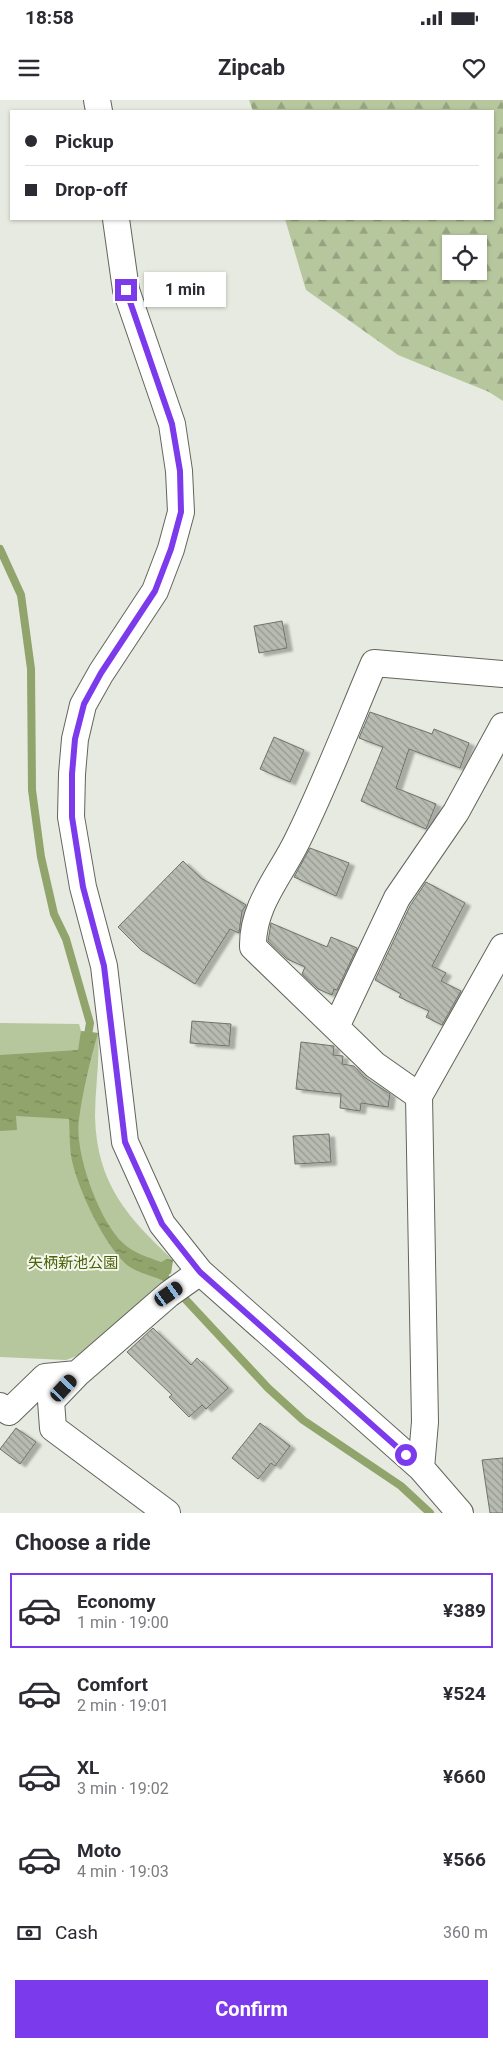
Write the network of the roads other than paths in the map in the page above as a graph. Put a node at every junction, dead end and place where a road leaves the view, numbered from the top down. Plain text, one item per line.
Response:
1 (116, 220) edge
2 (503, 674) edge
3 (503, 726) edge
4 (503, 947) edge
5 (336, 1027) junction
6 (419, 1096) junction
7 (185, 1282) junction
8 (77, 1374) junction
9 (0, 1406) edge
10 (421, 1468) junction
11 (167, 1513) edge
12 (460, 1513) edge

1 - 7 street
2 - 5 street
3 - 5 street
4 - 6 street
5 - 6 street
6 - 10 street
7 - 8 street
7 - 10 street
8 - 9 street
8 - 11 street
10 - 12 street

